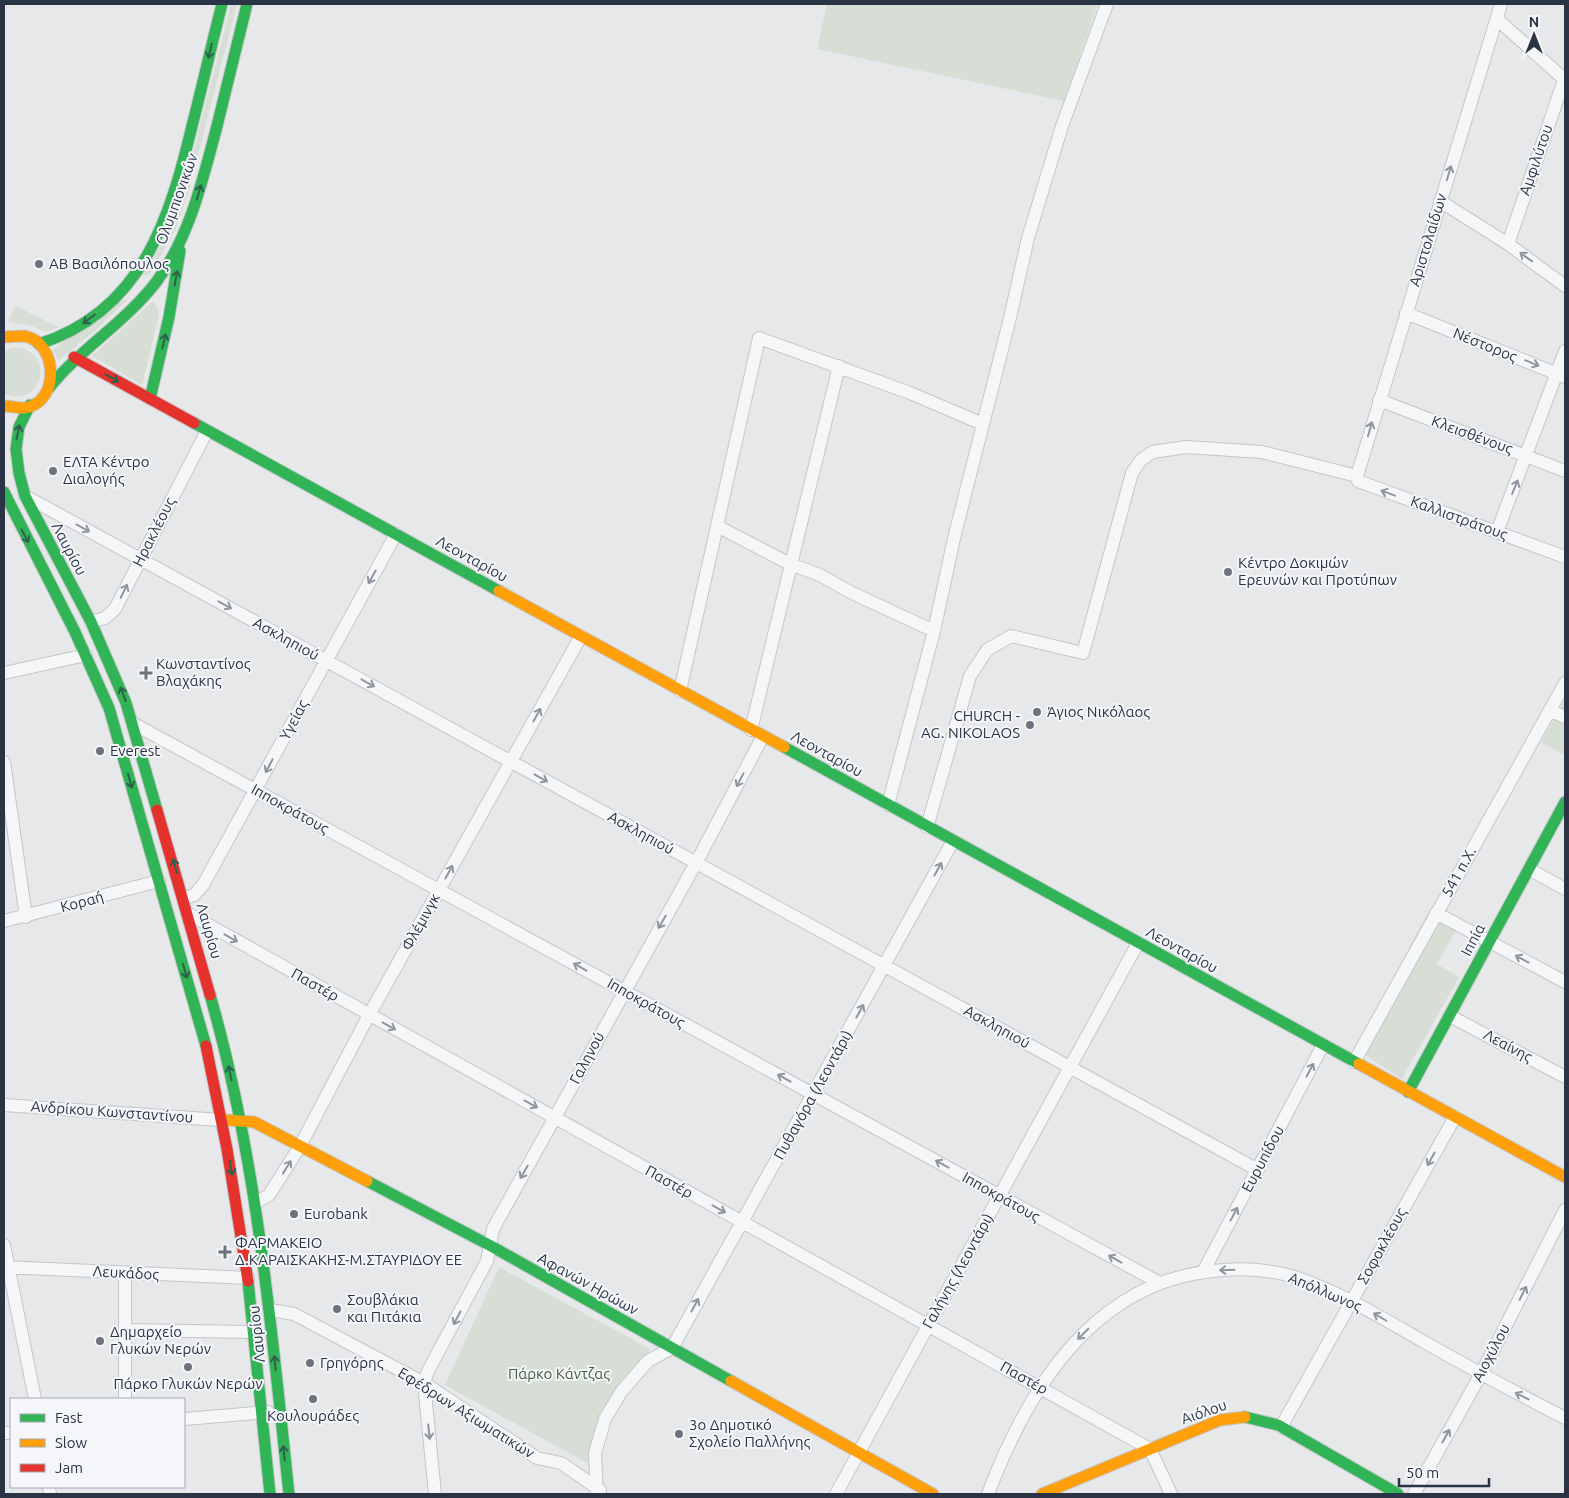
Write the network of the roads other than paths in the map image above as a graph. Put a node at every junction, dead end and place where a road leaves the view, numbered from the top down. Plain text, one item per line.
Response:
1 (222, 4) edge
2 (247, 4) edge
3 (1107, 4) edge
4 (1501, 4) edge
5 (1497, 19) junction
6 (1565, 79) edge
7 (1440, 201) junction
8 (182, 238) junction
9 (1508, 244) junction
10 (1565, 286) edge
11 (126, 287) junction
12 (149, 291) junction
13 (1406, 313) junction
14 (169, 317) junction
15 (6, 334) edge
16 (40, 344) junction
17 (1565, 351) edge
18 (74, 357) junction
19 (839, 366) junction
20 (1561, 375) edge
21 (50, 388) junction
22 (150, 399) junction
23 (1379, 400) junction
24 (30, 405) junction
25 (4, 406) edge
26 (983, 424) junction
27 (207, 431) junction
28 (1528, 456) junction
29 (1565, 471) edge
30 (1357, 476) junction
31 (4, 492) edge
32 (25, 496) junction
33 (717, 526) junction
34 (1497, 532) junction
35 (396, 534) junction
36 (1565, 557) edge
37 (140, 559) junction
38 (790, 564) junction
39 (91, 622) junction
40 (934, 631) junction
41 (581, 636) junction
42 (86, 655) junction
43 (326, 660) junction
44 (4, 673) edge
45 (1565, 683) edge
46 (680, 691) junction
47 (1550, 711) junction
48 (1565, 717) edge
49 (134, 724) junction
50 (751, 730) junction
51 (763, 736) junction
52 (4, 762) edge
53 (511, 762) junction
54 (256, 790) junction
55 (1565, 802) edge
56 (888, 805) junction
57 (927, 827) junction
58 (954, 841) junction
59 (696, 863) junction
60 (1529, 869) junction
61 (159, 881) junction
62 (1565, 889) edge
63 (439, 890) junction
64 (184, 898) junction
65 (1436, 913) junction
66 (189, 914) junction
67 (26, 917) junction
68 (4, 921) edge
69 (1489, 941) junction
70 (1138, 943) junction
71 (884, 966) junction
72 (1565, 982) edge
73 (623, 990) junction
74 (369, 1015) junction
75 (1450, 1016) junction
76 (1323, 1045) junction
77 (1354, 1062) junction
78 (1070, 1067) junction
79 (1565, 1077) edge
80 (1408, 1092) junction
81 (813, 1094) junction
82 (4, 1105) edge
83 (1455, 1117) junction
84 (555, 1118) junction
85 (221, 1120) junction
86 (240, 1121) junction
87 (300, 1146) junction
88 (1258, 1170) junction
89 (1565, 1177) edge
90 (999, 1196) junction
91 (256, 1202) junction
92 (1565, 1210) edge
93 (742, 1222) junction
94 (4, 1244) edge
95 (491, 1246) junction
96 (6, 1267) edge
97 (1203, 1272) junction
98 (125, 1273) junction
99 (248, 1278) junction
100 (1158, 1282) junction
101 (1351, 1301) junction
102 (270, 1310) junction
103 (928, 1325) junction
104 (125, 1330) junction
105 (254, 1332) junction
106 (672, 1348) junction
107 (1481, 1374) junction
108 (424, 1383) junction
109 (1040, 1387) junction
110 (35, 1398) edge
111 (125, 1398) edge
112 (280, 1412) junction
113 (261, 1413) junction
114 (1565, 1418) edge
115 (185, 1419) edge
116 (1281, 1427) junction
117 (1150, 1448) junction
118 (858, 1452) junction
119 (599, 1491) edge
120 (270, 1494) edge
121 (289, 1494) edge
122 (435, 1494) edge
123 (836, 1494) edge
124 (933, 1494) edge
125 (988, 1494) edge
126 (1042, 1494) edge
127 (1171, 1494) edge
128 (1398, 1494) edge
129 (1414, 1494) edge

1 -> 11 street, Ολυμπιονικών
8 -> 2 street, Ολυμπιονικών
3 - 26 street
4 - 5 street, Αριστολαίδων
5 - 6 street
7 -> 5 street, Αριστολαίδων
6 - 9 street, Αμφιλύτου
7 - 9 street
7 - 13 street, Αριστολαίδων
8 - 12 street, Ολυμπιονικών
14 -> 8 street
10 -> 9 street
11 - 12 street
11 -> 16 street, Ολυμπιονικών
12 - 14 street
12 - 18 street, Ολυμπιονικών
13 -> 20 street, Νέστορος
13 - 23 street, Αριστολαίδων
22 -> 14 street
15 - 16 street
16 - 21 street
17 - 20 street
18 - 21 street, Ολυμπιονικών
18 -> 22 street, Λεονταρίου
19 - 26 street
19 - 33 street
19 - 38 street
20 - 28 street
21 - 24 street, Λαυρίου
22 - 27 street, Λεονταρίου
23 - 28 street, Κλεισθένους
30 -> 23 street, Αριστολαίδων
24 - 25 street
32 -> 24 street, Λαυρίου
26 - 40 street
27 - 35 street, Λεονταρίου
27 - 37 street, Ηρακλέους
28 - 29 street, Κλεισθένους
34 -> 28 street
34 -> 30 street, Καλλιστράτους
30 - 57 street
31 -> 42 street, Λαυρίου
32 -> 37 street, Ασκληπιού
32 - 39 street, Λαυρίου
33 - 38 street
33 - 46 street
34 - 36 street, Καλλιστράτους
35 - 41 street, Λεονταρίου
35 -> 43 street, Υγείας
39 -> 37 street, Ηρακλέους
37 -> 43 street, Ασκληπιού
38 - 40 street
38 - 50 street
49 -> 39 street, Λαυρίου
40 - 56 street
41 - 46 street, Λεονταρίου
53 -> 41 street, Φλέμινγκ
42 - 44 street
42 -> 61 street, Λαυρίου
43 -> 53 street, Ασκληπιού
43 -> 54 street, Υγείας
45 - 47 street, 541 π.Χ.
46 - 50 street, Λεονταρίου
47 - 48 street
47 - 65 street, 541 π.Χ.
49 - 54 street, Ιπποκράτους
64 -> 49 street, Λαυρίου
50 - 51 street, Λεονταρίου
51 - 56 street, Λεονταρίου
51 -> 59 street, Γαληνού
52 - 67 street
53 -> 59 street, Ασκληπιού
63 -> 53 street, Φλέμινγκ
54 - 63 street, Ιπποκράτους
54 - 64 street, Υγείας
55 - 60 street, Ιππία
56 - 57 street, Λεονταρίου
57 - 58 street, Λεονταρίου
58 - 70 street, Λεονταρίου
71 -> 58 street, Πυθαγόρα (Λεοντάρι)
59 - 71 street, Ασκληπιού
59 -> 73 street, Γαληνού
60 - 62 street
60 - 69 street, Ιππία
61 - 67 street, Κοραή
61 -> 85 street, Λαυρίου
73 -> 63 street, Ιπποκράτους
63 - 74 street, Φλέμινγκ
64 - 66 street, Λαυρίου
65 - 69 street
65 - 77 street, 541 π.Χ.
66 -> 74 street, Παστέρ
86 -> 66 street, Λαυρίου
67 - 68 street, Κοραή
72 -> 69 street
69 - 75 street, Ιππία
70 - 76 street, Λεονταρίου
70 - 78 street, Γαλήνης (Λεοντάρι)
71 - 78 street, Ασκληπιού
81 -> 71 street, Πυθαγόρα (Λεοντάρι)
81 -> 73 street, Ιπποκράτους
73 - 84 street, Γαληνού
74 -> 84 street, Παστέρ
74 - 87 street, Φλέμινγκ
75 - 79 street, Λεαίνης
75 - 80 street, Ιππία
76 - 77 street, Λεονταρίου
88 -> 76 street, Ευρυπίδου
77 - 80 street, Λεονταρίου
78 - 88 street, Ασκληπιού
78 - 90 street, Γαλήνης (Λεοντάρι)
80 - 83 street, Λεονταρίου
90 -> 81 street, Ιπποκράτους
81 - 93 street, Πυθαγόρα (Λεοντάρι)
82 - 85 street, Ανδρίκου Κωνσταντίνου
83 - 89 street, Λεονταρίου
83 -> 101 street, Σοφοκλέους
84 -> 93 street, Παστέρ
84 -> 95 street, Γαληνού
85 - 86 street, Αφανών Ηρώων
85 -> 99 street, Λαυρίου
86 - 87 street, Αφανών Ηρώων
86 - 91 street, Λαυρίου
91 -> 87 street, Φλέμινγκ
87 - 95 street, Αφανών Ηρώων
97 -> 88 street, Ευρυπίδου
100 -> 90 street, Ιπποκράτους
90 - 103 street, Γαλήνης (Λεοντάρι)
91 - 102 street, Λαυρίου
107 -> 92 street, Αιοχύλου
93 - 103 street, Παστέρ
106 -> 93 street, Πυθαγόρα (Λεοντάρι)
94 - 96 street
95 - 106 street, Αφανών Ηρώων
95 -> 108 street, Γαληνού
96 - 98 street, Λευκάδος
96 - 110 street
97 - 100 street, Απόλλωνος
101 -> 97 street, Απόλλωνος
98 - 99 street, Λευκάδος
98 - 104 street
99 - 105 street, Λαυρίου
100 -> 109 street, Απόλλωνος
107 -> 101 street, Απόλλωνος
101 - 116 street, Σοφοκλέους
102 - 108 street, Εφέδρων Αξιωματικών
112 -> 102 street, Λαυρίου
103 - 109 street, Παστέρ
103 - 118 street, Γαλήνης (Λεοντάρι)
104 - 105 street
104 - 111 street
105 - 113 street, Λαυρίου
106 - 118 street, Αφανών Ηρώων
106 - 119 street
114 -> 107 street, Απόλλωνος
129 -> 107 street, Αιοχύλου
108 - 119 street, Εφέδρων Αξιωματικών
108 -> 122 street
109 - 117 street, Παστέρ
109 - 125 street, Απόλλωνος
112 - 113 street
121 -> 112 street, Λαυρίου
113 - 115 street
113 - 120 street, Λαυρίου
116 - 117 street, Αιόλου
116 - 128 street, Αιόλου
117 - 126 street, Αιόλου
117 - 127 street
118 - 123 street, Γαλήνης (Λεοντάρι)
118 - 124 street, Αφανών Ηρώων

